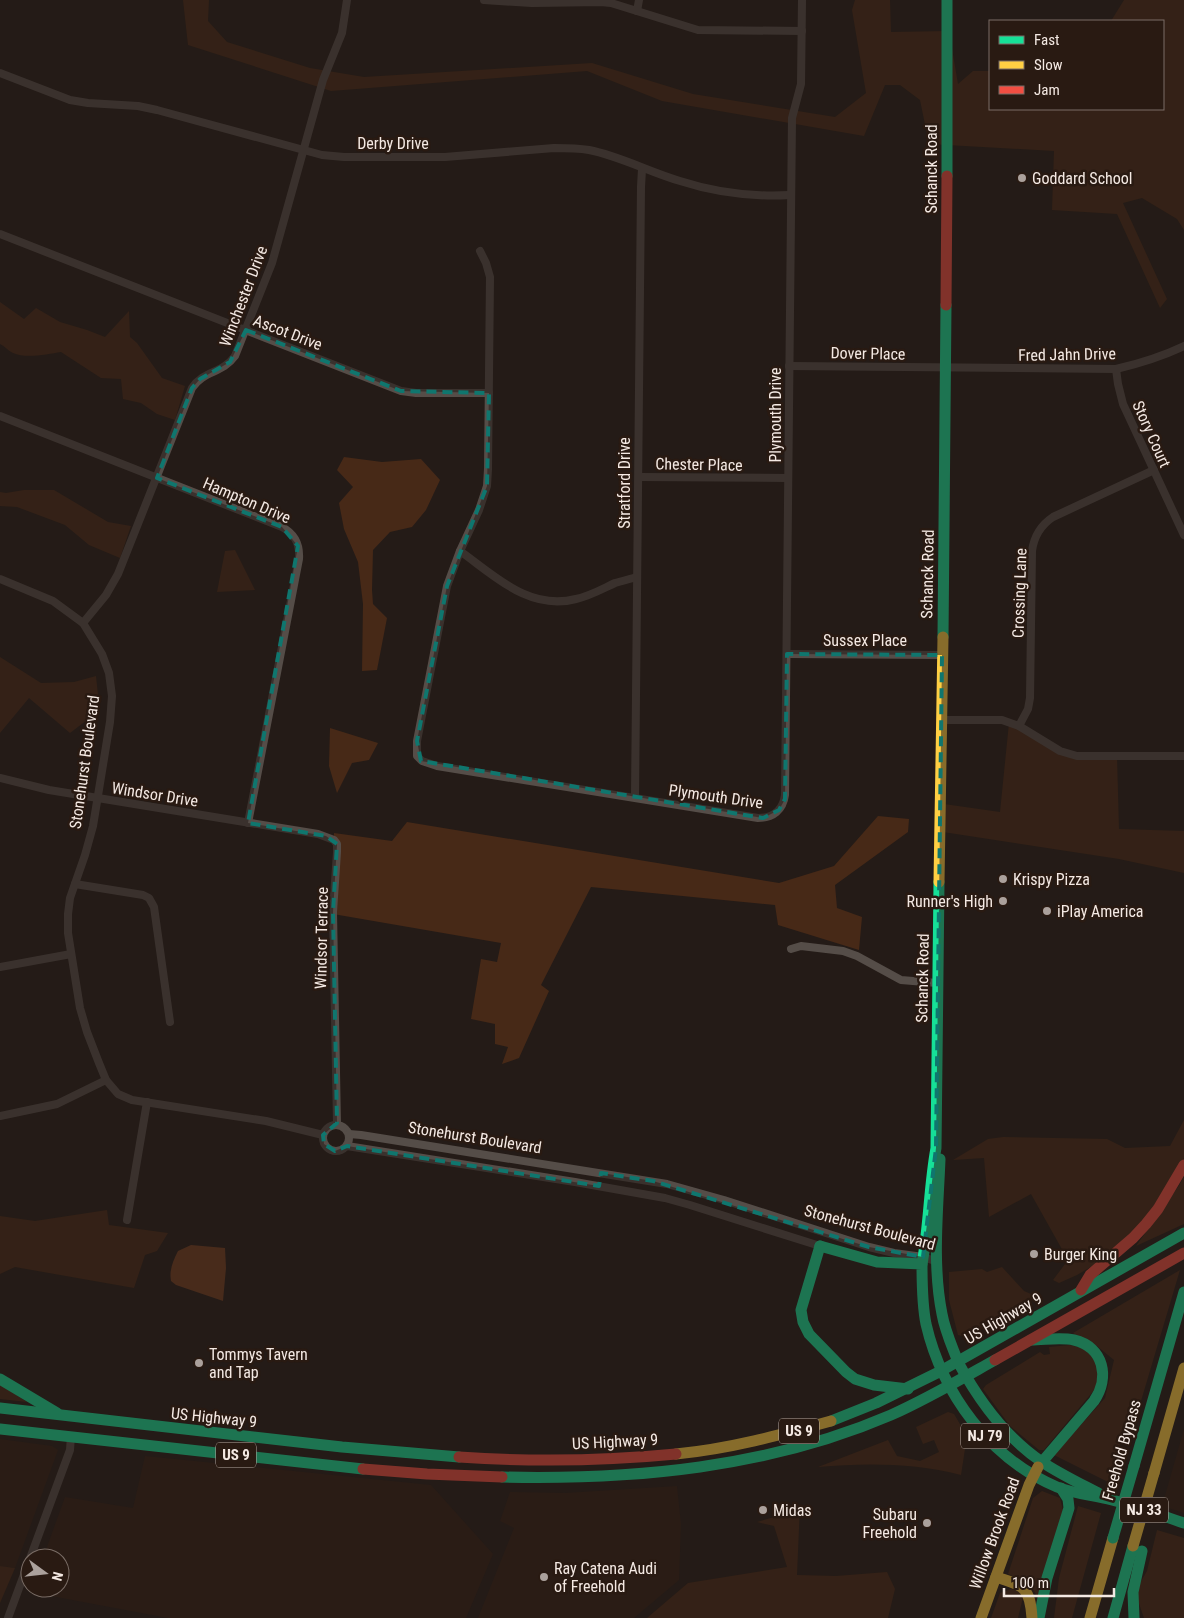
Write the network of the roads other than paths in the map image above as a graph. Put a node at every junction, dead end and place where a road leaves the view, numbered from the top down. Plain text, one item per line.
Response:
1 (347, 0) edge
2 (484, 0) edge
3 (639, 0) edge
4 (802, 0) edge
5 (947, 0) edge
6 (499, 1) edge
7 (636, 11) junction
8 (802, 31) junction
9 (0, 73) edge
10 (304, 150) junction
11 (642, 169) junction
12 (790, 195) junction
13 (0, 234) edge
14 (480, 251) dead end
15 (246, 330) junction
16 (1184, 346) edge
17 (789, 366) junction
18 (946, 368) junction
19 (1116, 369) junction
20 (489, 393) junction
21 (0, 416) edge
22 (1154, 470) junction
23 (639, 477) junction
24 (157, 478) junction
25 (788, 478) junction
26 (1184, 535) edge
27 (460, 551) junction
28 (637, 577) junction
29 (0, 579) edge
30 (83, 623) junction
31 (787, 654) junction
32 (942, 655) junction
33 (942, 720) junction
34 (1019, 726) junction
35 (1184, 756) edge
36 (0, 778) edge
37 (635, 798) junction
38 (97, 799) junction
39 (248, 823) junction
40 (75, 884) junction
41 (790, 949) dead end
42 (71, 954) junction
43 (0, 967) edge
44 (937, 983) junction
45 (170, 1022) dead end
46 (106, 1080) junction
47 (147, 1102) junction
48 (0, 1116) edge
49 (337, 1124) junction
50 (349, 1134) junction
51 (322, 1135) junction
52 (347, 1146) junction
53 (936, 1148) junction
54 (1184, 1165) edge
55 (601, 1173) junction
56 (599, 1186) junction
57 (774, 1217) junction
58 (127, 1220) dead end
59 (810, 1228) junction
60 (770, 1230) junction
61 (1184, 1233) edge
62 (820, 1246) junction
63 (1184, 1253) edge
64 (923, 1261) junction
65 (938, 1262) junction
66 (1080, 1292) junction
67 (1184, 1292) edge
68 (1030, 1340) junction
69 (958, 1362) junction
70 (1184, 1368) edge
71 (942, 1372) junction
72 (965, 1377) junction
73 (0, 1380) edge
74 (949, 1386) junction
75 (908, 1390) junction
76 (0, 1408) edge
77 (63, 1416) junction
78 (0, 1429) edge
79 (71, 1436) junction
80 (1042, 1462) junction
81 (1033, 1476) junction
82 (1061, 1488) junction
83 (1109, 1499) junction
84 (1184, 1523) edge
85 (1138, 1547) junction
86 (996, 1577) junction
87 (8, 1618) edge
88 (981, 1618) edge
89 (1032, 1618) edge
90 (1039, 1618) edge
91 (1090, 1618) edge
92 (1112, 1618) edge
93 (1134, 1618) edge

1 - 10 street, Winchester Drive
2 - 6 street
3 - 7 street
4 - 8 street, Plymouth Drive
5 - 18 main road, Schanck Road
6 - 7 street
7 - 8 street
8 - 12 street, Plymouth Drive
9 - 10 street, Derby Drive
10 - 11 street, Derby Drive
10 - 15 street, Winchester Drive
11 - 12 street, Derby Drive
11 - 23 street, Stratford Drive
12 - 17 street, Plymouth Drive
13 - 15 street, Ascot Drive
14 - 20 street, Plymouth Drive
15 - 20 street, Ascot Drive
15 - 24 street, Winchester Drive
16 - 19 street, Fred Jahn Drive
17 - 18 street, Dover Place
17 - 25 street, Plymouth Drive
18 - 19 street, Fred Jahn Drive
18 - 32 main road, Schanck Road
19 - 22 street, Story Court
20 - 27 street, Plymouth Drive
21 - 24 street, Hampton Drive
22 - 26 street, Story Court
22 - 34 street, Crossing Lane
23 - 25 street, Chester Place
23 - 28 street, Stratford Drive
24 - 30 street, Winchester Drive
24 - 39 street, Hampton Drive
25 - 31 street, Plymouth Drive
27 - 28 street
27 - 37 street, Plymouth Drive
28 - 37 street, Stratford Drive
29 - 30 street, Stonehurst Boulevard
30 - 38 street, Stonehurst Boulevard
31 - 32 street, Sussex Place
31 - 37 street, Plymouth Drive
32 - 33 main road, Schanck Road
33 - 34 street
33 - 44 main road, Schanck Road
34 - 35 street
36 - 38 street, Windsor Drive
38 - 39 street, Windsor Drive
38 - 40 street, Stonehurst Boulevard
39 - 49 street, Windsor Terrace
40 - 42 street, Stonehurst Boulevard
40 - 45 street
41 - 44 street
42 - 43 street
42 - 46 street, Stonehurst Boulevard
44 - 53 main road, Schanck Road
46 - 47 street, Stonehurst Boulevard
46 - 48 street
47 - 51 street, Stonehurst Boulevard
47 - 58 street
49 - 50 street
49 - 51 street
50 - 52 street
50 - 55 street, Stonehurst Boulevard
51 - 52 street, Stonehurst Boulevard
52 - 56 street, Stonehurst Boulevard
53 - 64 main road, Schanck Road
53 - 65 main road, Schanck Road
54 - 66 main road
55 - 56 street
55 - 57 street, Stonehurst Boulevard
56 - 60 street, Stonehurst Boulevard
57 - 59 street, Stonehurst Boulevard
57 - 60 street
59 - 62 street
59 - 64 street, Stonehurst Boulevard
60 - 62 street, Stonehurst Boulevard
61 - 66 main road, US Highway 9 / US 9
62 - 64 main road, Stonehurst Boulevard
62 - 75 main road
63 - 68 main road, US Highway 9 / US 9
64 - 65 street, Stonehurst Boulevard
64 - 71 main road, Schanck Road
65 - 69 main road, Schanck Road
66 - 69 main road, US Highway 9 / US 9
67 - 91 main road, Freehold Bypass / NJ 33, bridge
68 - 72 main road, US Highway 9 / US 9
68 - 80 main road, Willow Brook Road
69 - 71 main road, US Highway 9 / US 9
69 - 72 main road, NJ 79
70 - 85 main road, NJ 33, bridge
71 - 74 main road, NJ 79
71 - 75 main road, US Highway 9 / US 9
72 - 74 main road, US Highway 9 / US 9
72 - 80 main road, NJ 79
73 - 77 main road
74 - 79 main road, US Highway 9 / US 9
74 - 81 main road, NJ 79
75 - 77 main road, US Highway 9 / US 9
76 - 77 main road, US Highway 9 / US 9
78 - 79 main road, US Highway 9 / US 9
79 - 87 street
80 - 81 main road, Willow Brook Road
80 - 83 main road, NJ 79
81 - 82 main road, NJ 79
81 - 86 main road, Willow Brook Road
82 - 83 main road, NJ 79
82 - 90 main road
83 - 84 main road, NJ 79
85 - 92 main road, NJ 33
85 - 93 main road
86 - 88 main road, Willow Brook Road
86 - 89 main road

